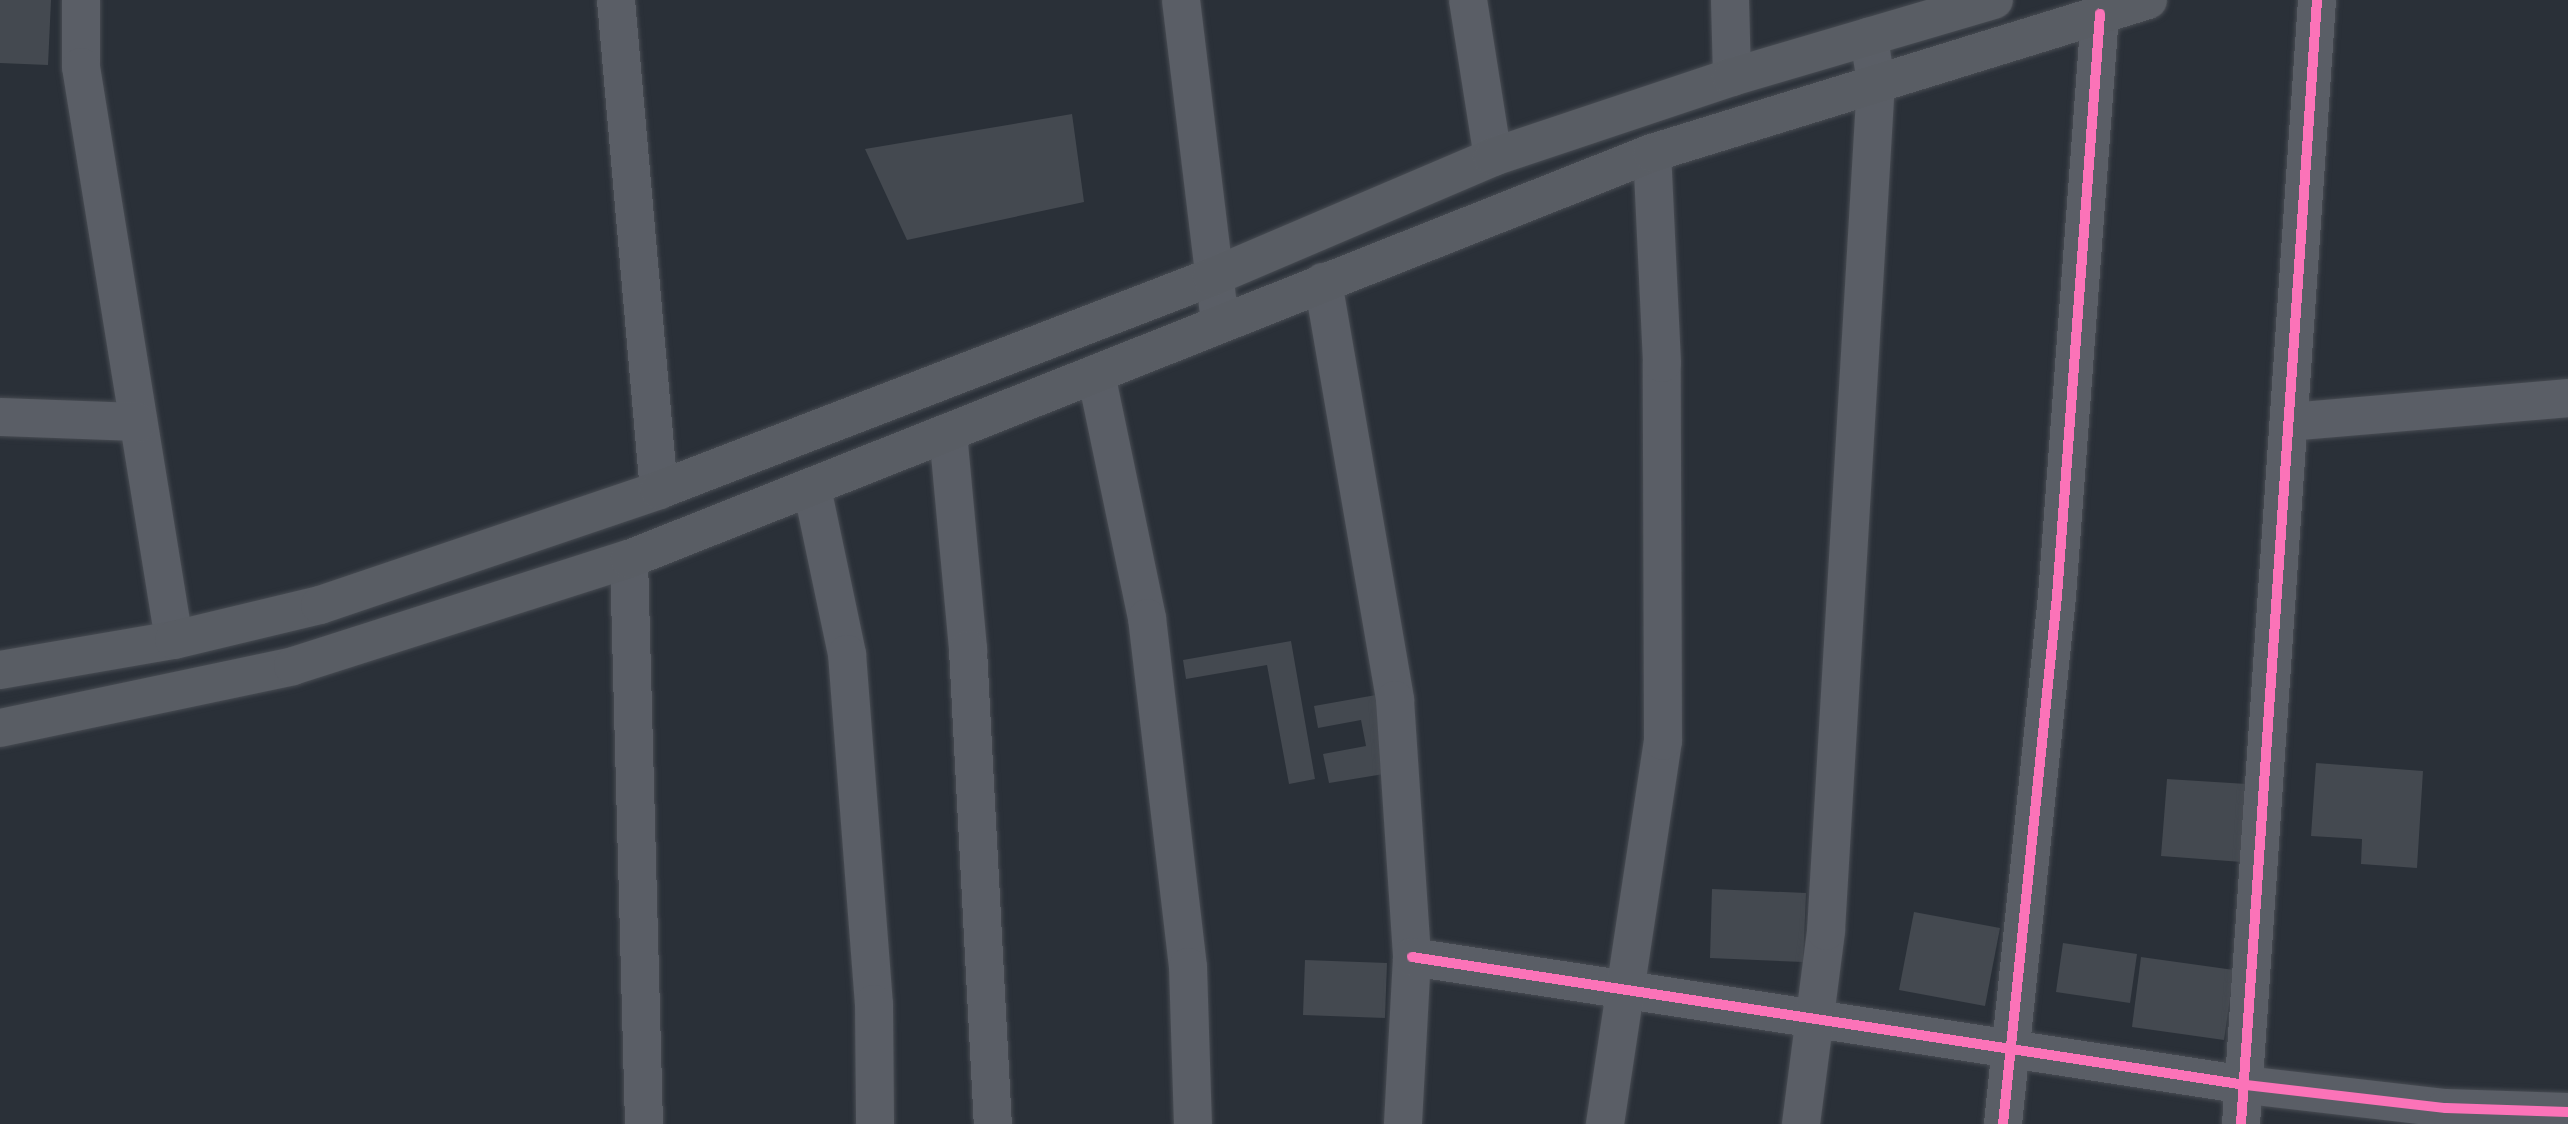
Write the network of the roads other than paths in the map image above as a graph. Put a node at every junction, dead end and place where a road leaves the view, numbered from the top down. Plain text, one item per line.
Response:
1 (81, 0) edge
2 (617, 0) edge
3 (1181, 0) edge
4 (1468, 0) edge
5 (1730, 0) edge
6 (1994, 0) edge
7 (2148, 0) edge
8 (2317, 0) edge
9 (2100, 14) junction
10 (1869, 37) junction
11 (1732, 77) junction
12 (1876, 83) junction
13 (1652, 153) junction
14 (1493, 157) junction
15 (1212, 277) junction
16 (1323, 282) junction
17 (1220, 322) junction
18 (1096, 374) junction
19 (2568, 398) edge
20 (0, 417) edge
21 (138, 422) junction
22 (2290, 422) junction
23 (948, 433) junction
24 (812, 488) junction
25 (659, 490) junction
26 (629, 559) junction
27 (174, 640) junction
28 (0, 670) edge
29 (0, 727) edge
30 (1412, 957) junction
31 (1627, 989) junction
32 (1816, 1017) junction
33 (2010, 1048) junction
34 (2246, 1085) junction
35 (2568, 1112) edge
36 (2445, 1116) edge
37 (644, 1124) edge
38 (875, 1124) edge
39 (993, 1124) edge
40 (1193, 1124) edge
41 (1403, 1124) edge
42 (1605, 1124) edge
43 (1801, 1124) edge
44 (2003, 1124) edge
45 (2241, 1124) edge

1 - 21 street
2 - 25 street
3 - 15 street
4 - 14 street
5 - 11 street
6 - 10 main road
7 - 9 main road
8 - 22 street
9 - 12 main road
9 - 33 street
10 - 11 main road
10 - 12 street
11 - 14 main road
12 - 13 main road
12 - 32 street
13 - 16 main road
13 - 31 street
14 - 15 main road
15 - 17 street
15 - 25 main road
16 - 17 main road
16 - 30 street
17 - 18 main road
18 - 23 main road
18 - 40 street
19 - 22 street
20 - 21 street
21 - 27 street
22 - 34 street
23 - 24 main road
23 - 39 street
24 - 26 main road
24 - 38 street
25 - 27 main road
26 - 29 main road
26 - 37 street
27 - 28 main road
30 - 31 street
30 - 41 street
31 - 32 street
31 - 42 street
32 - 33 street
32 - 43 street
33 - 34 street
33 - 44 street
34 - 36 street
34 - 45 street
35 - 36 street

